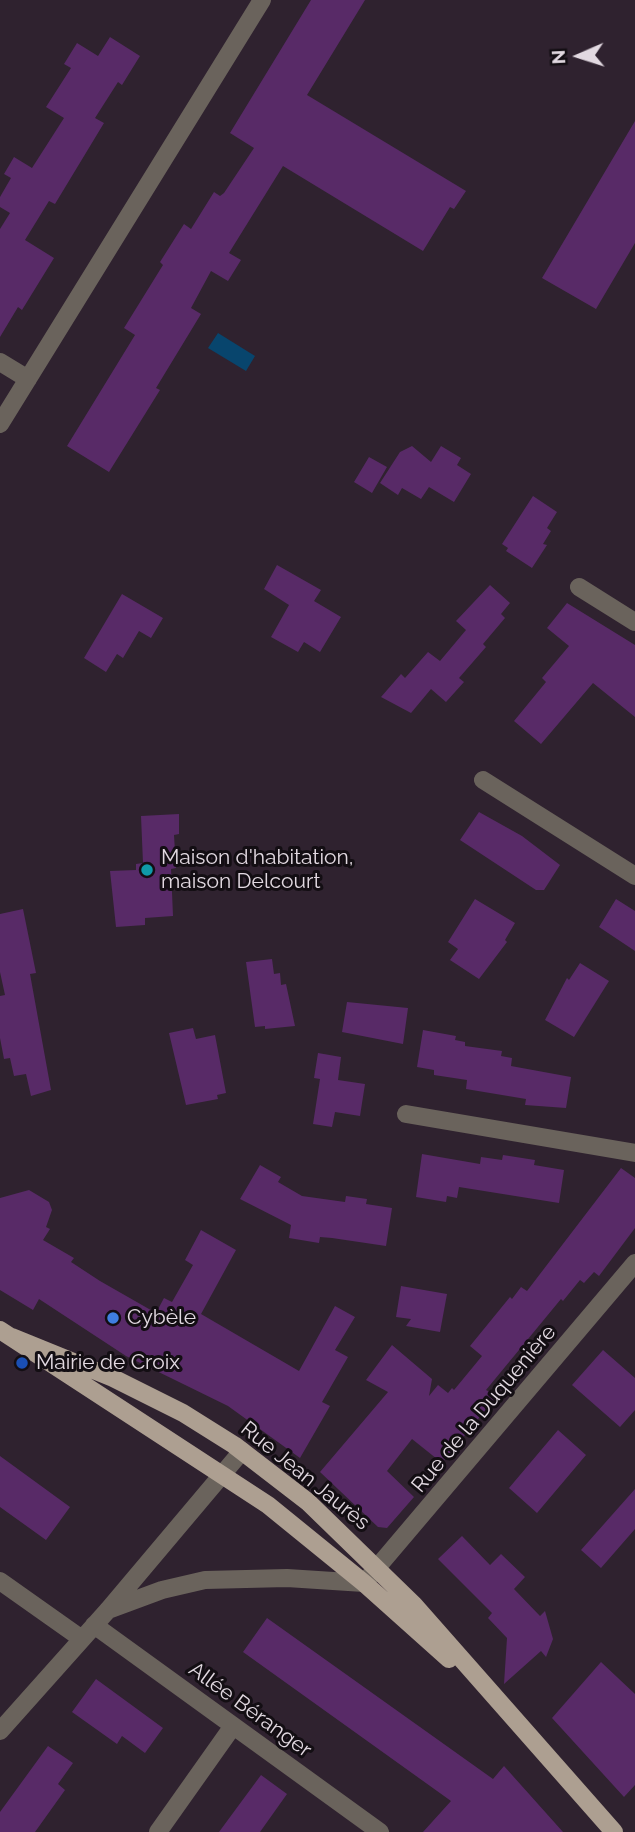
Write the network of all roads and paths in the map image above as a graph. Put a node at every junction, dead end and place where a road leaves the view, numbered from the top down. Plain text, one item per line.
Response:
1 (262, 0) edge
2 (0, 362) edge
3 (28, 379) junction
4 (0, 424) edge
5 (579, 587) dead end
6 (635, 622) edge
7 (483, 780) dead end
8 (635, 876) edge
9 (406, 1114) dead end
10 (635, 1153) edge
11 (635, 1263) edge
12 (6, 1334) edge
13 (242, 1451) junction
14 (223, 1474) junction
15 (378, 1568) junction
16 (0, 1581) edge
17 (364, 1583) junction
18 (108, 1610) junction
19 (94, 1625) junction
20 (82, 1639) junction
21 (515, 1722) junction
22 (233, 1726) junction
23 (0, 1731) edge
24 (158, 1832) edge
25 (380, 1832) edge
26 (614, 1832) edge

1 - 3 street
2 - 3 street
3 - 4 street
5 - 6 street
7 - 8 street
9 - 10 street
11 - 15 street, Rue de la Duquenière
12 - 13 main road, Rue Jean Jaurès
12 - 14 main road, Rue Jean Jaurès
13 - 14 street
13 - 15 main road, Rue Jean Jaurès
14 - 17 main road, Rue Jean Jaurès
14 - 18 street
15 - 17 street, Rue de la Duquenière
15 - 21 main road, Rue Jean Jaurès
16 - 20 street
17 - 18 street
17 - 21 main road, Rue Jean Jaurès
18 - 19 street
19 - 20 street
19 - 22 street, Allée Béranger
20 - 23 street
21 - 26 main road, Rue Jean Jaurès
22 - 24 street
22 - 25 street, Allée Béranger

